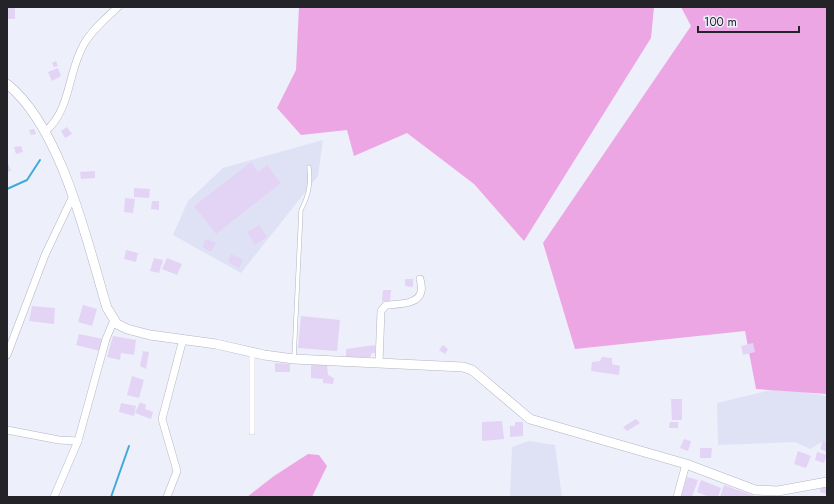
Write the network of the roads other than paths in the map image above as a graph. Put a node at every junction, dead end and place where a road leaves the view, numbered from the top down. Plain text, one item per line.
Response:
1 (118, 7) edge
2 (7, 84) edge
3 (46, 131) junction
4 (309, 167) dead end
5 (73, 196) junction
6 (420, 279) dead end
7 (114, 320) junction
8 (183, 339) junction
9 (252, 352) junction
10 (7, 355) edge
11 (294, 360) junction
12 (379, 363) junction
13 (7, 430) edge
14 (252, 432) dead end
15 (78, 441) junction
16 (686, 464) junction
17 (827, 479) edge
18 (766, 494) edge
19 (54, 497) edge
20 (167, 497) edge
21 (677, 497) edge

1 - 3 street
2 - 3 street
3 - 5 street
4 - 11 lane
5 - 7 street
5 - 10 street
6 - 12 street
7 - 8 street
7 - 15 street
8 - 9 street
8 - 20 street
9 - 11 street
9 - 14 street
11 - 12 street
12 - 16 street
13 - 15 street
15 - 19 street
16 - 18 street
16 - 21 street
17 - 18 street

